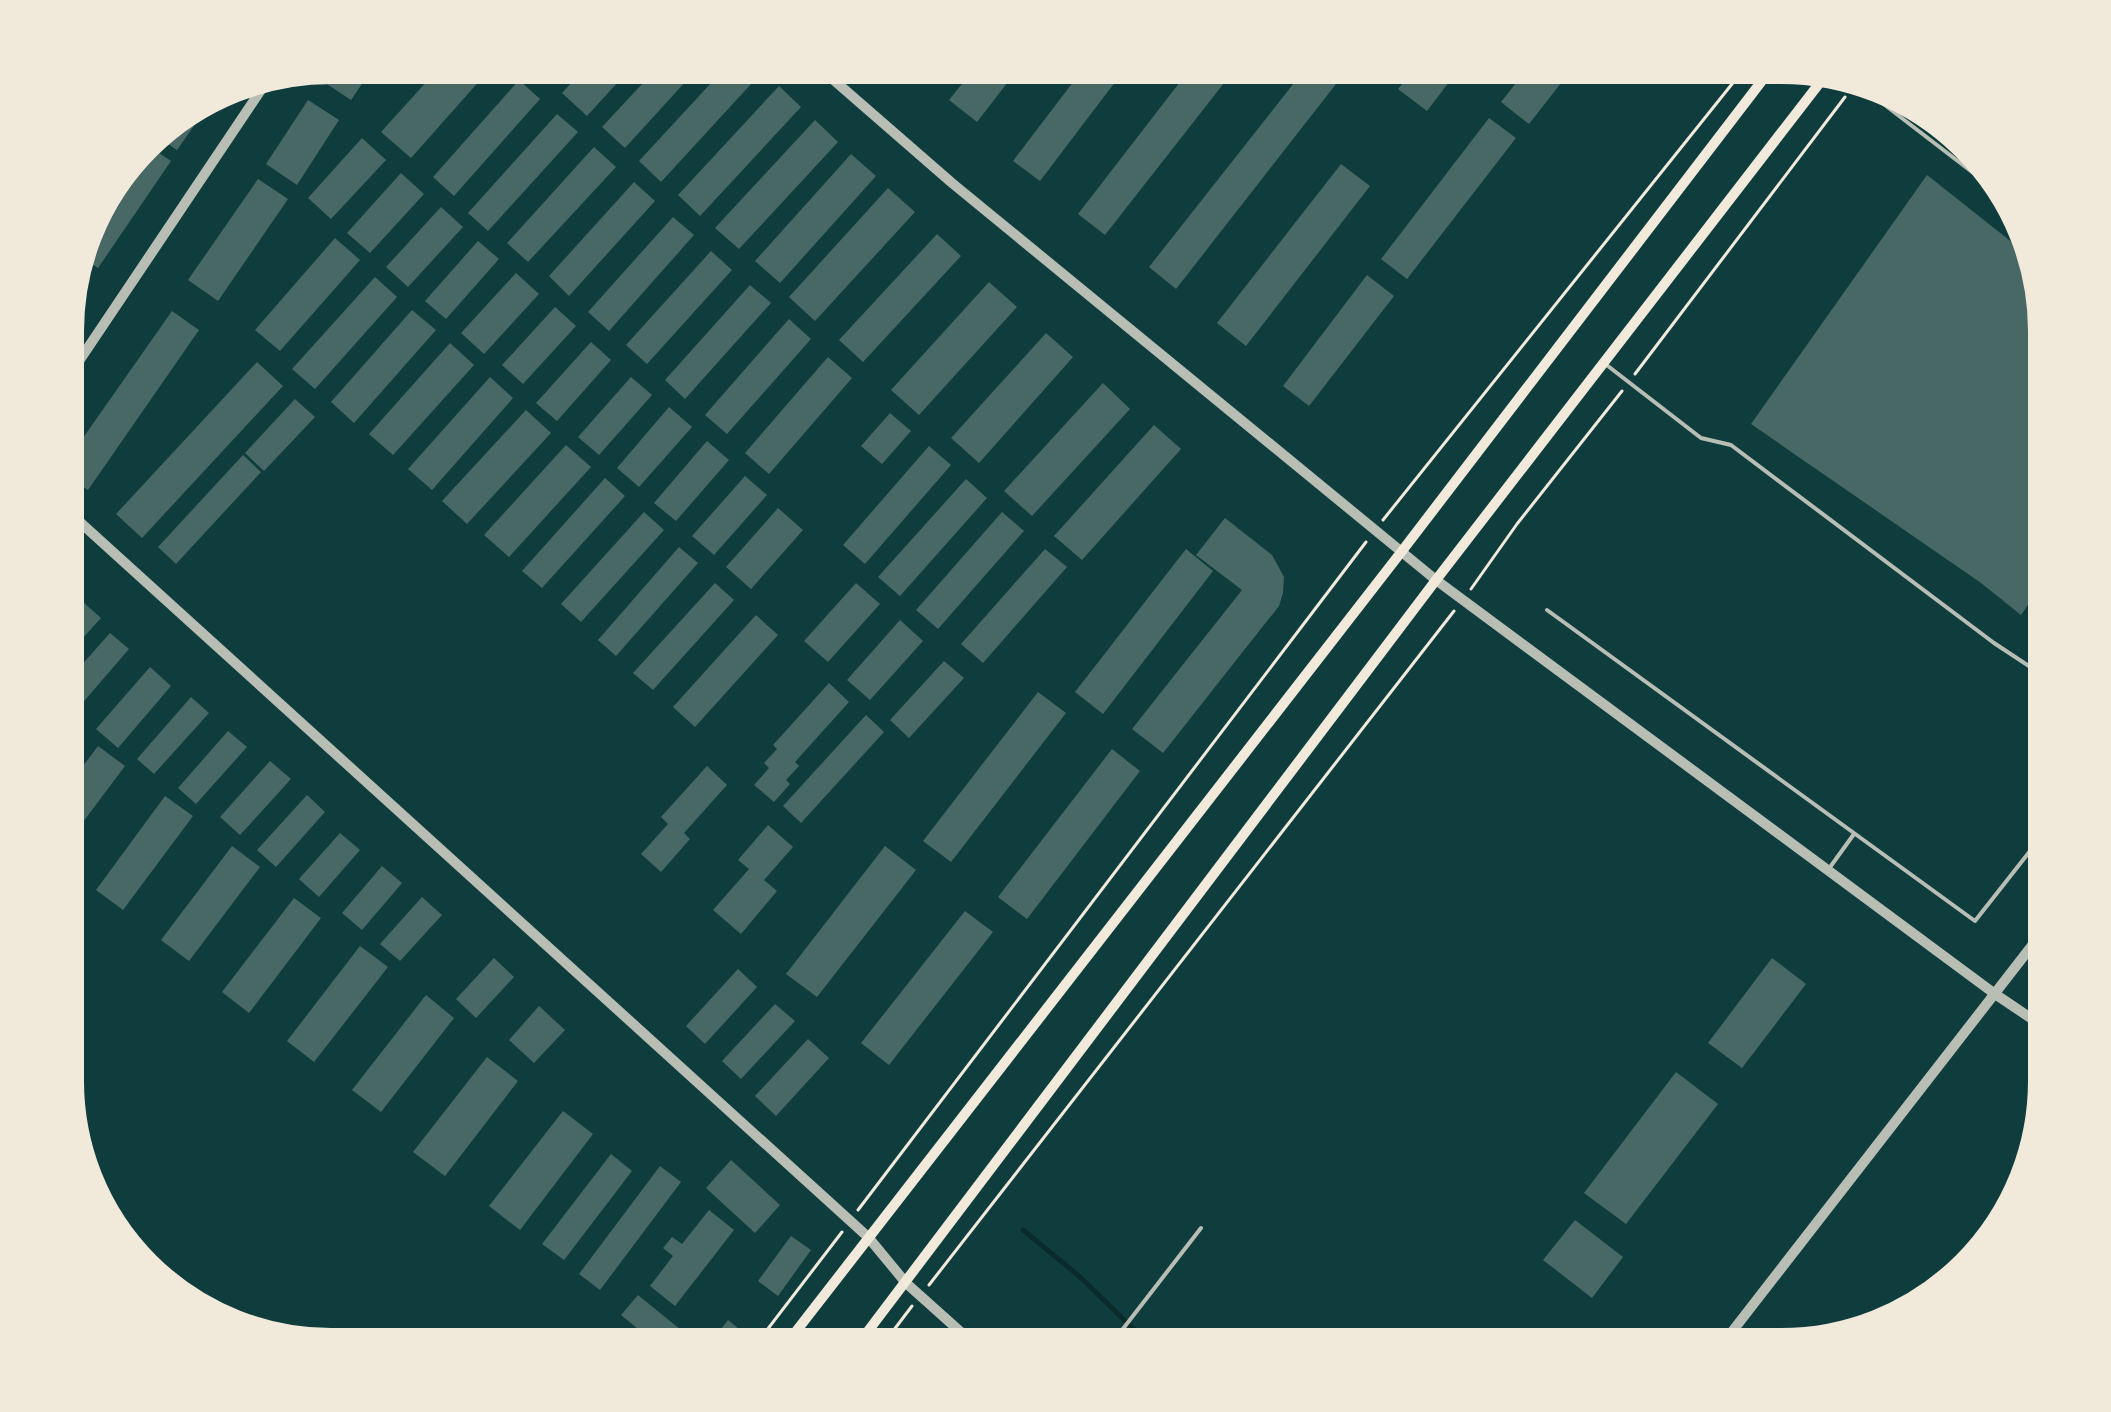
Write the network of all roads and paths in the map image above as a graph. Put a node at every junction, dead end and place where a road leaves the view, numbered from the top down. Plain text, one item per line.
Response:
1 (834, 80) edge
2 (1735, 80) edge
3 (1763, 80) edge
4 (1820, 83) edge
5 (262, 89) edge
6 (1851, 90) edge
7 (1877, 99) edge
8 (1980, 178) edge
9 (80, 361) edge
10 (1604, 362) junction
11 (1629, 382) junction
12 (80, 522) edge
13 (1376, 529) junction
14 (1402, 551) junction
15 (1436, 579) junction
16 (1463, 599) junction
17 (1547, 610) dead end
18 (2032, 667) edge
19 (1854, 834) junction
20 (2032, 850) edge
21 (1828, 870) junction
22 (2032, 947) edge
23 (1995, 994) junction
24 (2032, 1018) edge
25 (850, 1222) junction
26 (1201, 1228) dead end
27 (868, 1237) junction
28 (906, 1283) junction
29 (920, 1296) junction
30 (765, 1332) edge
31 (795, 1332) edge
32 (868, 1332) edge
33 (892, 1332) edge
34 (961, 1332) edge
35 (1120, 1332) edge
36 (1732, 1332) edge

1 - 13 street
2 - 13 path
3 - 14 main road
4 - 10 main road
5 - 9 street
6 - 11 path
7 - 8 lane
10 - 11 lane
10 - 15 main road
11 - 16 path
11 - 18 lane
12 - 25 street
13 - 14 street
13 - 25 path
14 - 15 street
14 - 27 main road
15 - 16 street
15 - 28 main road
16 - 21 street
16 - 29 path
17 - 19 lane
19 - 20 lane
19 - 21 lane
21 - 23 street
22 - 23 street
23 - 24 street
23 - 36 street
25 - 27 street
25 - 30 path
26 - 35 lane
27 - 28 street
27 - 31 main road
28 - 29 street
28 - 32 main road
29 - 33 path
29 - 34 street

